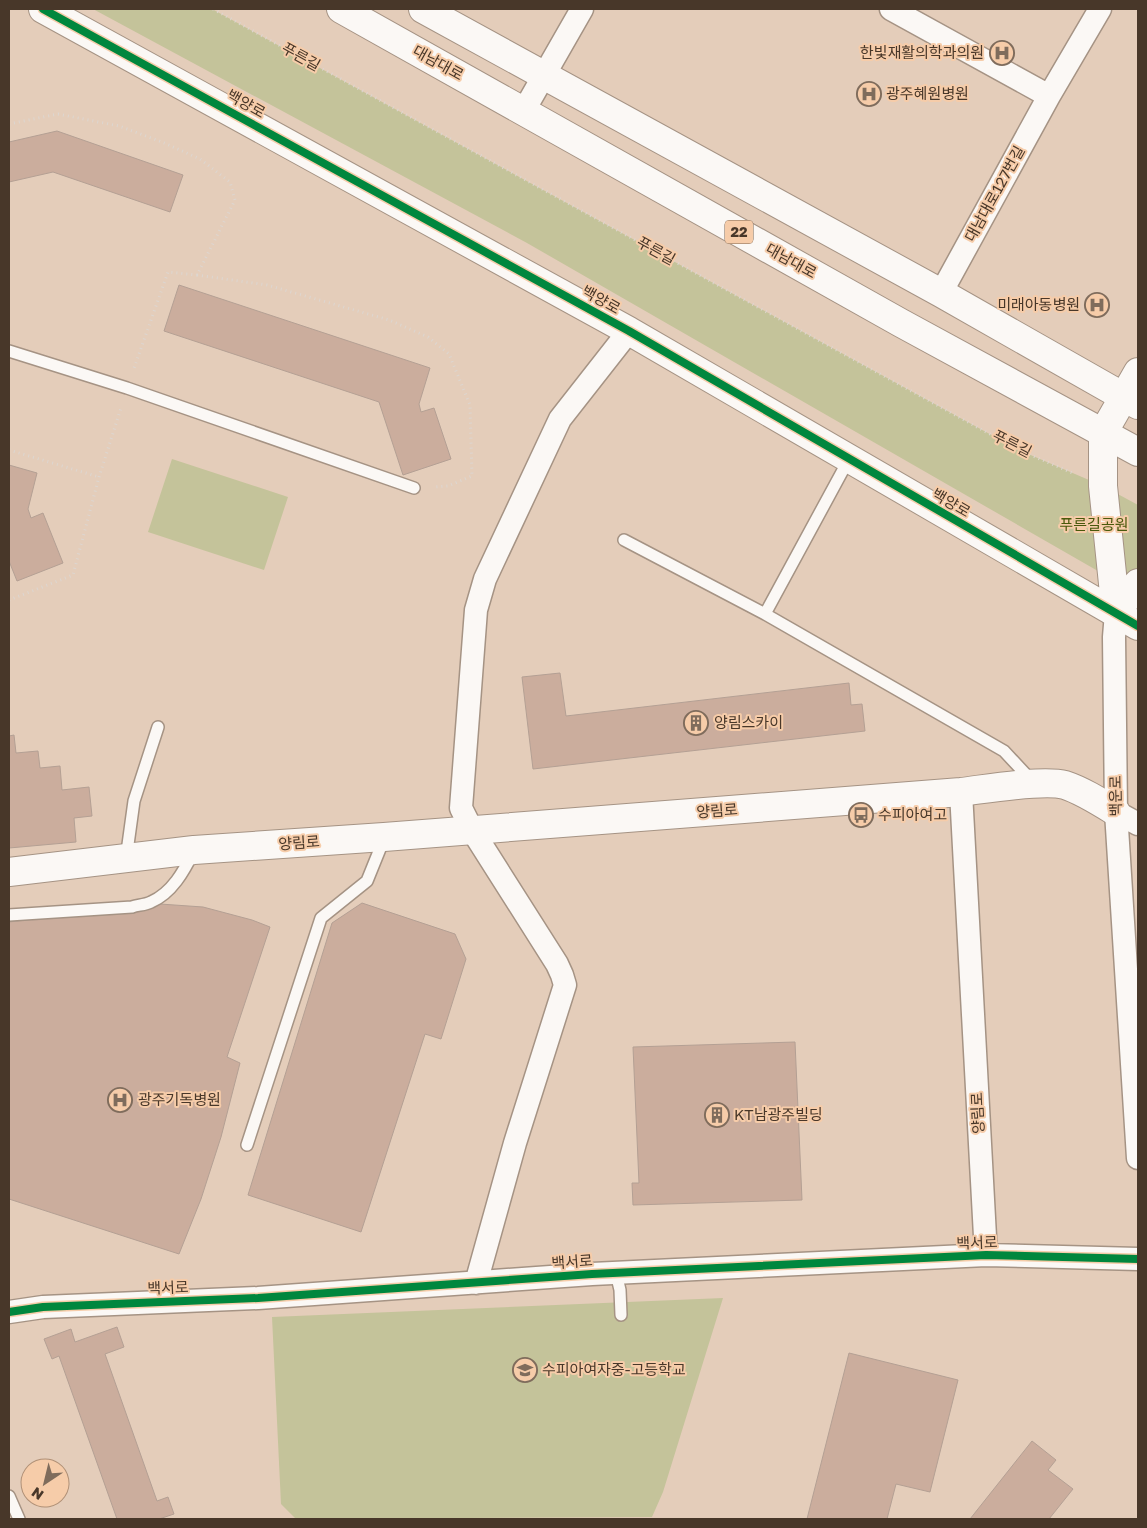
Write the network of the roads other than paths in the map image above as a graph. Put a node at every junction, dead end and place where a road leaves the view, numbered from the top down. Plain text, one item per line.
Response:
1 (43, 9) edge
2 (341, 9) edge
3 (424, 9) edge
4 (582, 9) edge
5 (892, 9) edge
6 (1100, 9) edge
7 (545, 75) junction
8 (1050, 96) junction
9 (523, 112) junction
10 (941, 292) junction
11 (629, 331) junction
12 (9, 350) edge
13 (1138, 372) edge
14 (1131, 401) edge
15 (1104, 433) junction
16 (1138, 452) edge
17 (849, 459) junction
18 (414, 488) road end
19 (624, 540) dead end
20 (1138, 583) edge
21 (765, 614) junction
22 (1127, 620) edge
23 (158, 727) dead end
24 (1034, 784) junction
25 (961, 792) junction
26 (1127, 818) edge
27 (472, 830) junction
28 (384, 837) junction
29 (194, 850) junction
30 (126, 859) junction
31 (9, 872) edge
32 (9, 915) edge
33 (247, 1145) dead end
34 (1138, 1158) edge
35 (986, 1255) junction
36 (1138, 1259) edge
37 (616, 1274) junction
38 (476, 1283) junction
39 (9, 1312) edge
40 (621, 1315) dead end
41 (9, 1496) edge
42 (19, 1519) edge

1 - 11 main road, 백양로
2 - 9 main road, 대남대로 / 22
3 - 7 main road
4 - 7 street
5 - 8 street
6 - 8 street, 대남대로127번길
7 - 9 street
7 - 10 main road
8 - 10 street, 대남대로127번길
9 - 15 main road, 대남대로 / 22
10 - 14 main road
11 - 17 main road, 백양로
11 - 27 street
12 - 18 lane
13 - 14 main road
14 - 15 main road
15 - 16 main road, 대남대로 / 22
15 - 22 main road, 백운로
17 - 21 lane
17 - 22 main road, 백양로
19 - 21 lane
20 - 22 main road
21 - 24 lane
22 - 26 street, 백운로
23 - 30 lane
24 - 25 main road, 양림로
24 - 26 main road, 양림로
25 - 27 main road, 양림로
25 - 35 street, 양림로
26 - 34 street, 백운로
27 - 28 main road, 양림로
27 - 38 street
28 - 29 main road, 양림로
28 - 33 lane
29 - 30 main road, 양림로
29 - 32 lane
30 - 31 main road, 양림로
35 - 36 street, 백서로
35 - 37 street, 백서로
37 - 38 street, 백서로
37 - 40 lane
38 - 39 street, 백서로
41 - 42 lane

